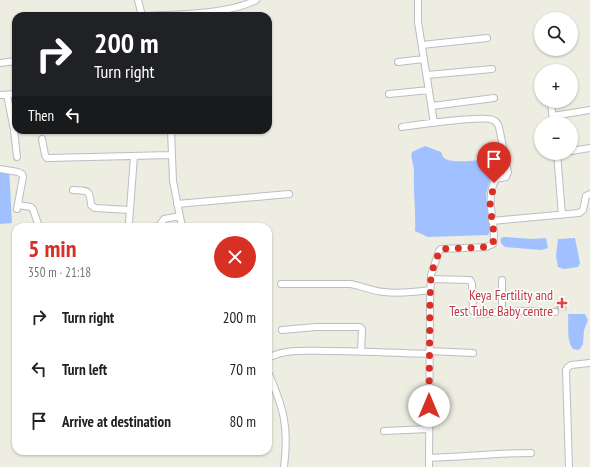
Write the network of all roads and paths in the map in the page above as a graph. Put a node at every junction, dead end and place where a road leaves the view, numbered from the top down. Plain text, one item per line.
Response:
1 (138, 0) edge
2 (256, 0) edge
3 (418, 0) edge
4 (141, 12) edge
5 (199, 12) edge
6 (487, 38) dead end
7 (422, 45) junction
8 (424, 59) junction
9 (12, 62) edge
10 (398, 62) dead end
11 (0, 63) edge
12 (492, 69) dead end
13 (427, 75) junction
14 (429, 90) junction
15 (389, 94) dead end
16 (3, 95) edge
17 (494, 98) dead end
18 (432, 106) junction
19 (590, 110) edge
20 (568, 116) edge
21 (434, 123) junction
22 (12, 124) edge
23 (402, 127) dead end
24 (14, 134) edge
25 (171, 134) edge
26 (42, 139) dead end
27 (590, 148) edge
28 (578, 149) edge
29 (171, 155) junction
30 (134, 156) junction
31 (17, 157) dead end
32 (558, 160) edge
33 (0, 169) edge
34 (73, 190) dead end
35 (289, 194) dead end
36 (590, 194) edge
37 (177, 204) junction
38 (130, 210) junction
39 (562, 215) junction
40 (180, 216) junction
41 (492, 221) junction
42 (38, 223) edge
43 (129, 223) edge
44 (161, 223) edge
45 (181, 223) edge
46 (431, 279) junction
47 (502, 280) dead end
48 (281, 284) dead end
49 (430, 290) junction
50 (502, 311) junction
51 (555, 312) dead end
52 (282, 330) dead end
53 (361, 352) junction
54 (429, 352) junction
55 (473, 353) dead end
56 (272, 356) edge
57 (590, 363) edge
58 (272, 381) edge
59 (429, 429) junction
60 (384, 431) dead end
61 (531, 453) dead end
62 (429, 458) junction
63 (284, 467) edge
64 (429, 467) edge
65 (569, 467) edge

1 - 4 street
2 - 5 street
3 - 7 street
6 - 7 street
7 - 8 street
8 - 10 street
8 - 13 street
9 - 11 street
12 - 13 street
13 - 14 street
14 - 15 street
14 - 18 street
16 - 22 street
17 - 18 street
18 - 21 street
19 - 20 street
21 - 23 street
21 - 41 street
24 - 31 street
25 - 29 street
26 - 30 street
27 - 28 street
29 - 30 street
29 - 37 street
30 - 38 street
32 - 39 street
33 - 42 street
34 - 38 street
35 - 37 street
36 - 39 street
37 - 40 street
38 - 43 street
39 - 41 street
40 - 44 street
40 - 45 street
41 - 46 street
46 - 49 street
46 - 50 street
47 - 50 street
48 - 49 street
49 - 54 street
50 - 51 street
52 - 53 street
53 - 54 street
53 - 56 street
54 - 55 street
54 - 59 street
57 - 65 street
58 - 63 street
59 - 60 street
59 - 62 street
61 - 62 street
62 - 64 street

